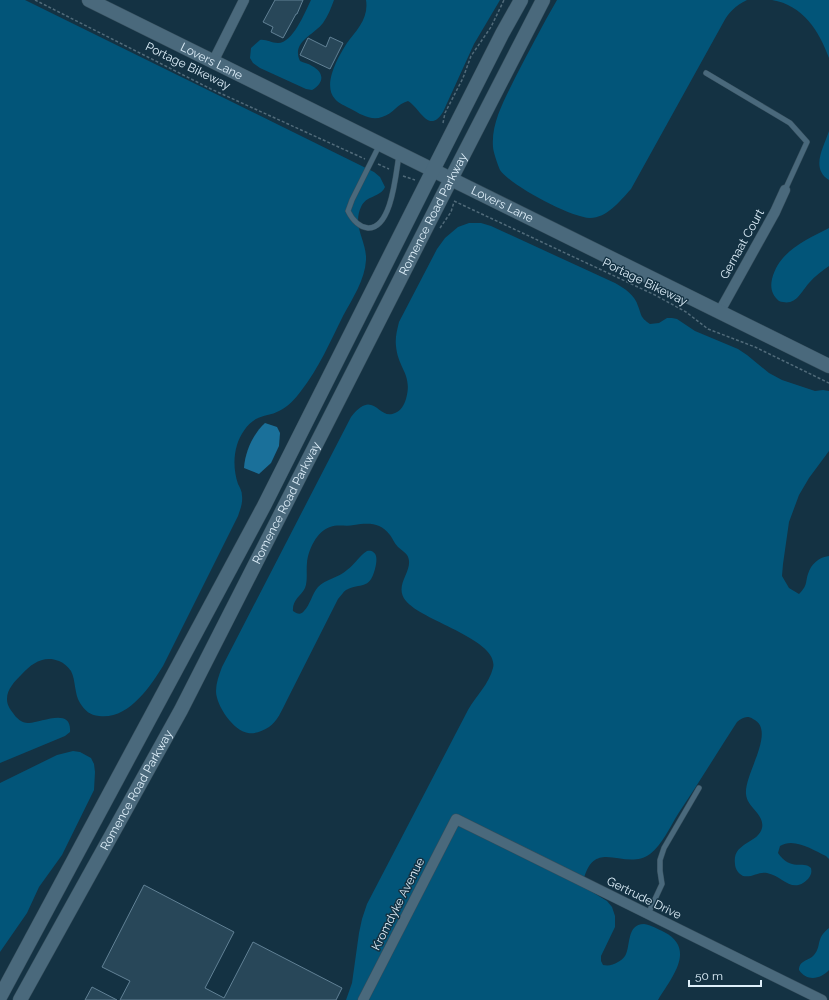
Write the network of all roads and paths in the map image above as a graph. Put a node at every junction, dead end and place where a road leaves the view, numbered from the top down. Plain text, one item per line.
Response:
1 (35, 0) edge
2 (89, 0) edge
3 (244, 0) edge
4 (504, 0) edge
5 (522, 0) edge
6 (543, 0) edge
7 (213, 62) junction
8 (706, 73) dead end
9 (442, 124) dead end
10 (380, 144) junction
11 (400, 154) junction
12 (372, 162) junction
13 (433, 170) junction
14 (396, 173) junction
15 (451, 179) junction
16 (419, 181) dead end
17 (785, 190) joint
18 (453, 198) dead end
19 (720, 311) junction
20 (829, 366) edge
21 (829, 383) edge
22 (160, 700) junction
23 (181, 710) junction
24 (699, 788) dead end
25 (456, 819) joint
26 (648, 914) junction
27 (802, 996) edge
28 (0, 997) edge
29 (20, 1000) edge
30 (363, 1000) edge
31 (822, 1000) edge

1 - 12 path, Portage Bikeway
2 - 7 street, Lovers Lane
3 - 7 street
4 - 9 path
5 - 13 street, Romence Road Parkway
6 - 15 street, Romence Road Parkway
7 - 10 street, Lovers Lane
8 - 17 lane
10 - 11 street, Lovers Lane
10 - 12 lane
11 - 13 street, Lovers Lane
11 - 14 lane
12 - 14 path, Portage Bikeway
12 - 14 lane
13 - 15 street, Lovers Lane
13 - 22 street, Romence Road Parkway
14 - 16 path, Portage Bikeway
15 - 19 street, Lovers Lane
15 - 23 street, Romence Road Parkway
17 - 19 street, Gernaat Court
18 - 21 path, Portage Bikeway
19 - 20 street, Lovers Lane
22 - 23 street
22 - 28 street, Romence Road Parkway
23 - 29 street, Romence Road Parkway
24 - 26 lane
25 - 26 street, Gertrude Drive
25 - 30 street, Kromdyke Avenue
26 - 27 street, Gertrude Drive
27 - 31 street, Gertrude Drive

